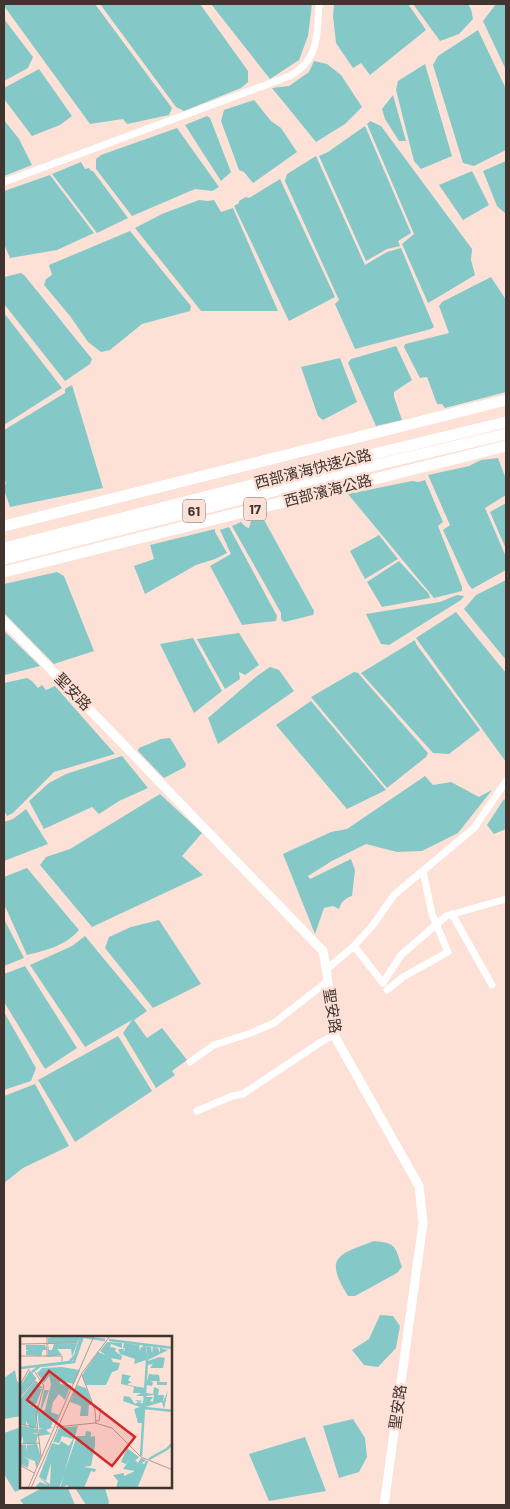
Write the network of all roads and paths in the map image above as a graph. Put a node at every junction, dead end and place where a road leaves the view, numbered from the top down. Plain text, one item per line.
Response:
1 (319, 4) edge
2 (4, 182) edge
3 (506, 400) edge
4 (506, 422) edge
5 (506, 434) edge
6 (506, 446) edge
7 (383, 457) junction
8 (4, 526) edge
9 (4, 548) edge
10 (4, 559) edge
11 (4, 572) edge
12 (4, 621) edge
13 (506, 781) edge
14 (423, 871) junction
15 (506, 899) edge
16 (452, 914) junction
17 (436, 925) junction
18 (354, 946) junction
19 (327, 969) junction
20 (328, 981) junction
21 (492, 985) dead end
22 (387, 990) dead end
23 (334, 1035) junction
24 (190, 1062) dead end
25 (197, 1111) dead end
26 (384, 1505) edge

1 - 2 street
3 - 8 main road
4 - 7 main road, 西部濱海快速公路 / 61
5 - 7 main road, 西部濱海快速公路 / 61
6 - 11 main road, 西部濱海公路 / 17
7 - 9 main road, 西部濱海快速公路 / 61
7 - 10 main road, 西部濱海快速公路 / 61
12 - 19 street, 聖安路
13 - 14 street
14 - 17 street
14 - 18 street
15 - 16 street
16 - 17 street
16 - 21 street
17 - 18 street
17 - 22 street
18 - 19 street
19 - 20 street, 聖安路
20 - 23 street, 聖安路
20 - 24 street
23 - 25 street
23 - 26 street, 聖安路

